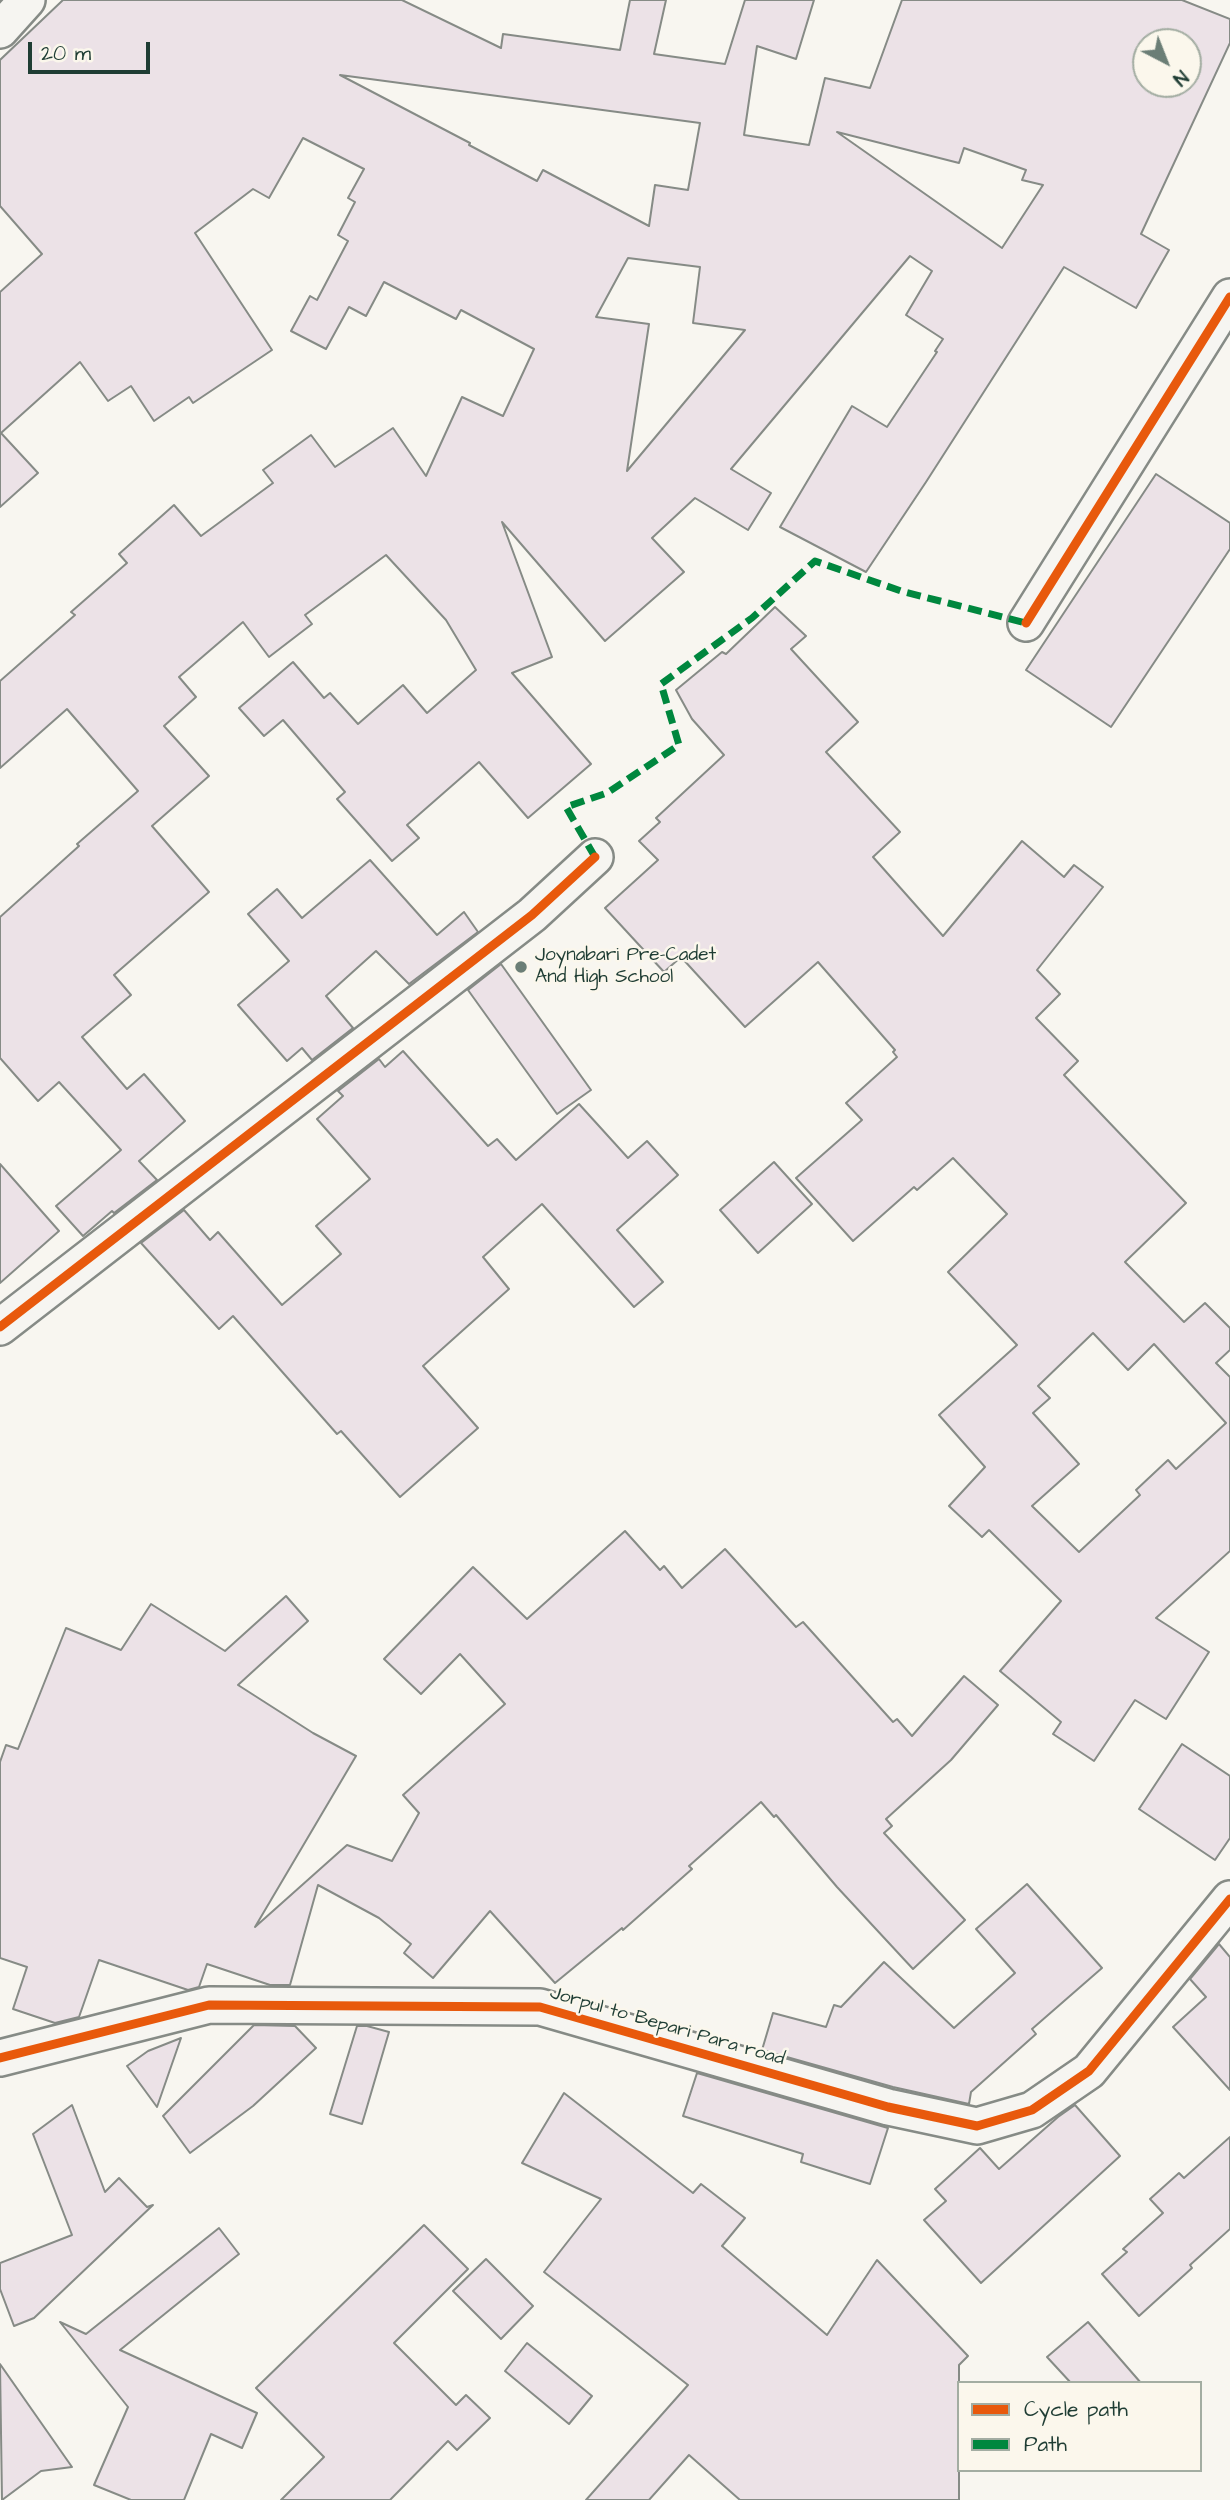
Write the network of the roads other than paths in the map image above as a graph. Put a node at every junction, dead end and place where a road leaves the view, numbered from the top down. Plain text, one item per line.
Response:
1 (27, 0) edge
2 (0, 30) edge
3 (1230, 297) edge
4 (1026, 623) dead end
5 (595, 856) dead end
6 (0, 1327) edge
7 (1230, 1899) edge
8 (0, 2058) edge

1 - 2 street
3 - 4 street
5 - 6 street
7 - 8 street, Jorpul to Bepari Para road

